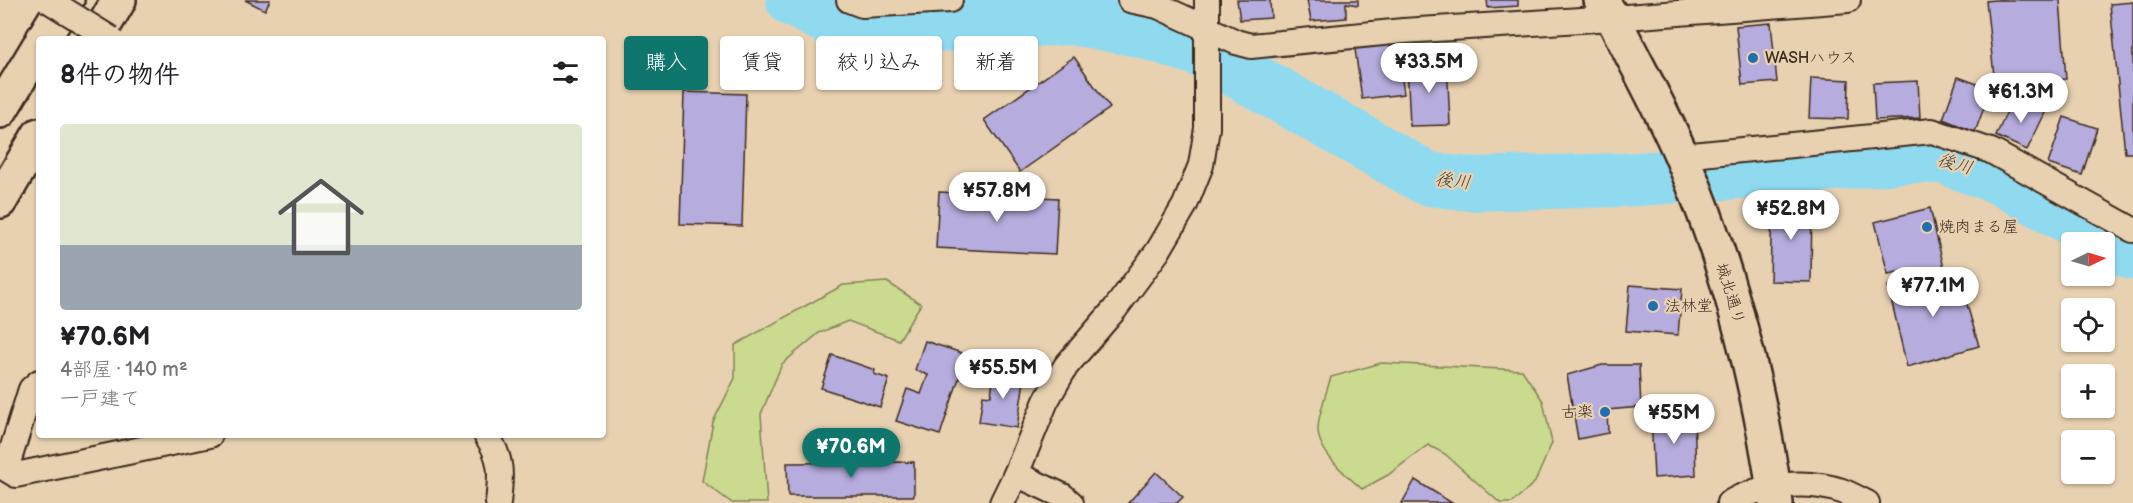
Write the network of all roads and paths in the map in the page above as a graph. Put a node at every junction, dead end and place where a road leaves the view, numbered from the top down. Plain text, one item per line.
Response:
1 (48, 0) edge
2 (67, 0) edge
3 (119, 0) edge
4 (849, 0) edge
5 (950, 0) edge
6 (1130, 0) edge
7 (1207, 0) edge
8 (1848, 0) edge
9 (1607, 9) edge
10 (1207, 33) junction
11 (45, 36) edge
12 (98, 36) edge
13 (106, 36) edge
14 (36, 51) edge
15 (0, 111) edge
16 (36, 140) edge
17 (1682, 157) junction
18 (0, 201) edge
19 (2133, 230) edge
20 (36, 385) edge
21 (195, 438) edge
22 (488, 438) edge
23 (1016, 474) junction
24 (1775, 495) edge
25 (498, 503) edge
26 (1002, 503) edge
27 (1071, 503) edge
28 (1728, 503) edge
29 (1867, 503) edge

1 - 13 street, bridge
2 - 11 main road
3 - 12 main road
4 - 5 street
6 - 10 street
7 - 10 street
8 - 9 street
9 - 10 street
9 - 17 main road, 城北通り
10 - 23 street
14 - 15 main road
16 - 18 main road
17 - 19 street
17 - 24 main road, 城北通り
20 - 21 street
22 - 25 street
23 - 26 street
23 - 27 street
24 - 28 street
24 - 29 street

